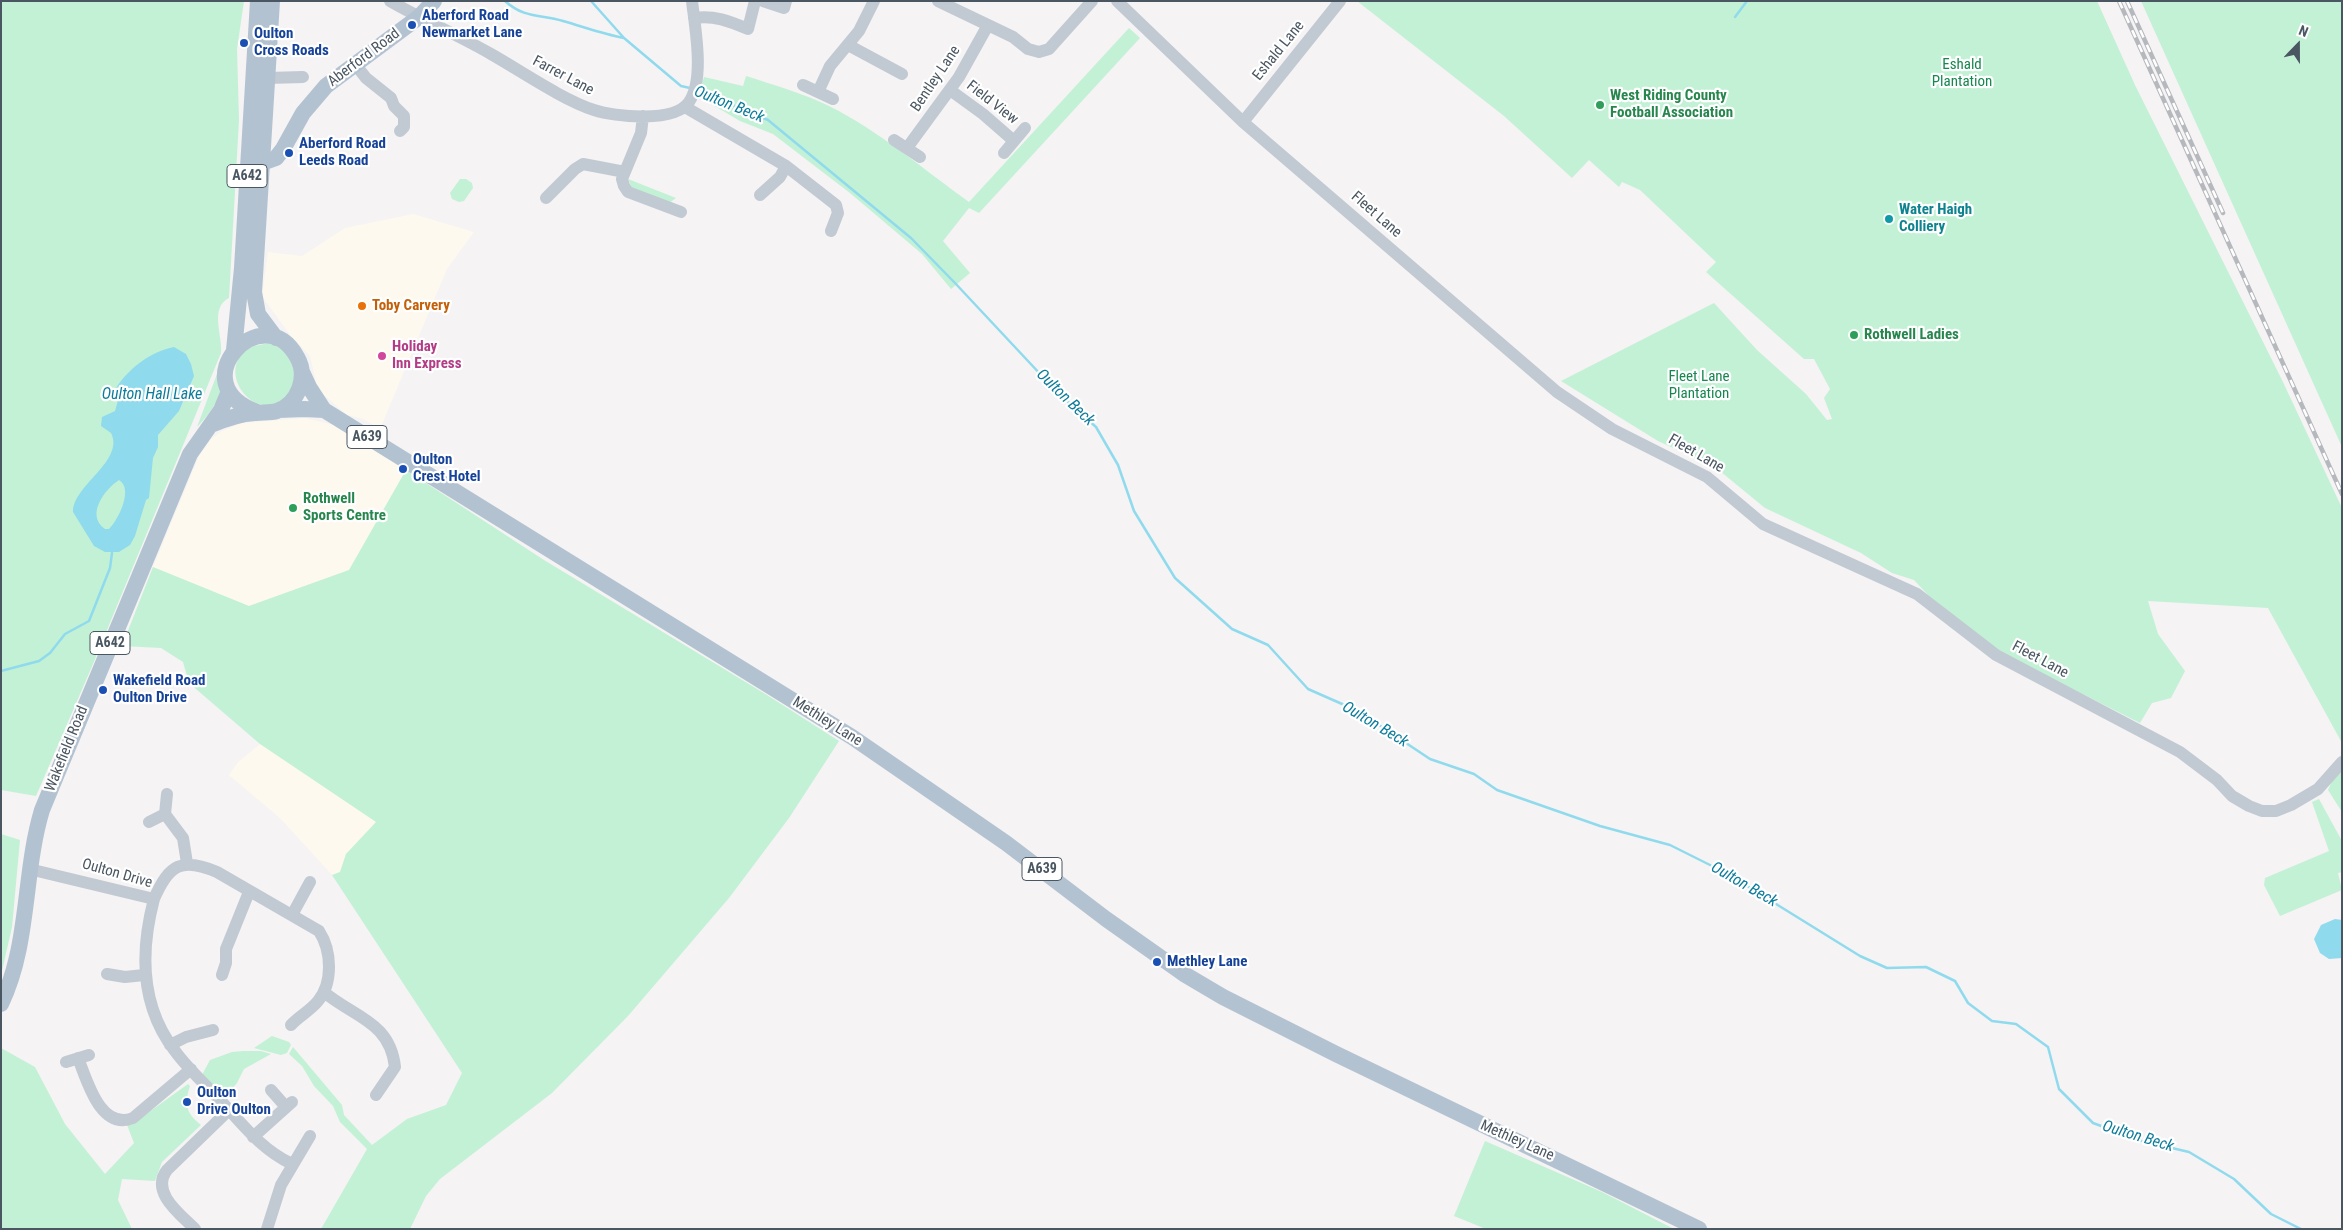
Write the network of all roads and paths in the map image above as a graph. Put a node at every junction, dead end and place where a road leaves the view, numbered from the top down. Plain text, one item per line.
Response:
1 (258, 1) edge
2 (272, 1) edge
3 (390, 1) edge
4 (434, 1) edge
5 (692, 1) edge
6 (755, 1) edge
7 (763, 1) edge
8 (786, 1) edge
9 (874, 1) edge
10 (938, 1) edge
11 (1092, 1) edge
12 (1117, 1) edge
13 (1340, 1) edge
14 (419, 18) junction
15 (694, 18) junction
16 (988, 25) junction
17 (848, 45) junction
18 (356, 64) junction
19 (902, 74) dead end
20 (302, 77) dead end
21 (268, 78) junction
22 (804, 85) dead end
23 (950, 90) junction
24 (818, 92) junction
25 (833, 99) dead end
26 (688, 102) junction
27 (643, 116) junction
28 (1243, 122) junction
29 (1025, 128) dead end
30 (400, 131) dead end
31 (894, 140) dead end
32 (1014, 141) junction
33 (907, 148) junction
34 (1004, 152) dead end
35 (920, 157) dead end
36 (262, 164) junction
37 (786, 166) junction
38 (625, 172) junction
39 (760, 195) dead end
40 (546, 198) dead end
41 (681, 212) dead end
42 (831, 231) dead end
43 (276, 338) junction
44 (234, 350) junction
45 (302, 372) junction
46 (229, 391) junction
47 (278, 410) junction
48 (324, 410) junction
49 (257, 412) junction
50 (211, 425) junction
51 (2342, 762) edge
52 (167, 794) dead end
53 (165, 814) junction
54 (149, 822) dead end
55 (187, 863) junction
56 (29, 869) junction
57 (310, 882) dead end
58 (249, 892) junction
59 (154, 899) junction
60 (292, 914) junction
61 (226, 962) junction
62 (239, 964) dead end
63 (106, 974) dead end
64 (144, 975) junction
65 (222, 975) dead end
66 (324, 992) junction
67 (1, 1004) edge
68 (291, 1025) dead end
69 (213, 1030) dead end
70 (170, 1045) junction
71 (78, 1058) dead end
72 (191, 1069) junction
73 (271, 1090) dead end
74 (376, 1095) dead end
75 (229, 1110) junction
76 (310, 1136) dead end
77 (254, 1137) junction
78 (292, 1164) junction
79 (195, 1229) edge
80 (268, 1229) edge
81 (1698, 1229) edge

1 - 44 main road, A642
2 - 21 main road, A642
3 - 14 street, Farrer Lane
4 - 14 main road, Aberford Road / A642
5 - 15 street
6 - 15 street
7 - 8 street
9 - 17 street
10 - 16 street
11 - 16 street
12 - 28 street, Fleet Lane
13 - 28 street, Eshald Lane
14 - 18 main road, Aberford Road / A642
14 - 27 street, Farrer Lane
15 - 26 street
16 - 23 street, Bentley Lane
17 - 19 street
17 - 24 street
18 - 30 street
18 - 36 main road, Aberford Road / A642
20 - 21 street
21 - 36 main road, A642
22 - 24 street
23 - 32 street, Field View
23 - 33 street, Bentley Lane
24 - 25 street
26 - 27 street, Farrer Lane
26 - 37 street
27 - 38 street
28 - 51 street, Fleet Lane
29 - 32 street, Field View
31 - 33 street
32 - 34 street, Field View
33 - 35 street
36 - 43 main road, A642
37 - 39 street
37 - 42 street
38 - 40 street
38 - 41 street
43 - 44 main road
43 - 45 main road, A642
44 - 46 main road, A642
45 - 47 main road
45 - 48 main road, Methley Lane / A639
46 - 49 main road
46 - 50 main road, A642
47 - 48 main road, Methley Lane / A639
47 - 49 main road
48 - 81 main road, Methley Lane / A639
49 - 50 main road
50 - 56 main road, Wakefield Road / A642
52 - 53 street
53 - 54 street
53 - 55 street
55 - 58 street
55 - 59 street
56 - 59 street, Oulton Drive
56 - 67 main road, Wakefield Road / A642
57 - 60 street
58 - 60 street
58 - 61 street
59 - 64 street, Oulton Drive
60 - 66 street
61 - 62 street
61 - 65 street
63 - 64 street
64 - 70 street, Oulton Drive
66 - 68 street
66 - 74 street
69 - 70 street
70 - 72 street, Oulton Drive
71 - 72 street
72 - 75 street, Oulton Drive
73 - 77 street
75 - 77 street, Oulton Drive
75 - 79 street
76 - 78 street
77 - 78 street, Oulton Drive
78 - 80 street

